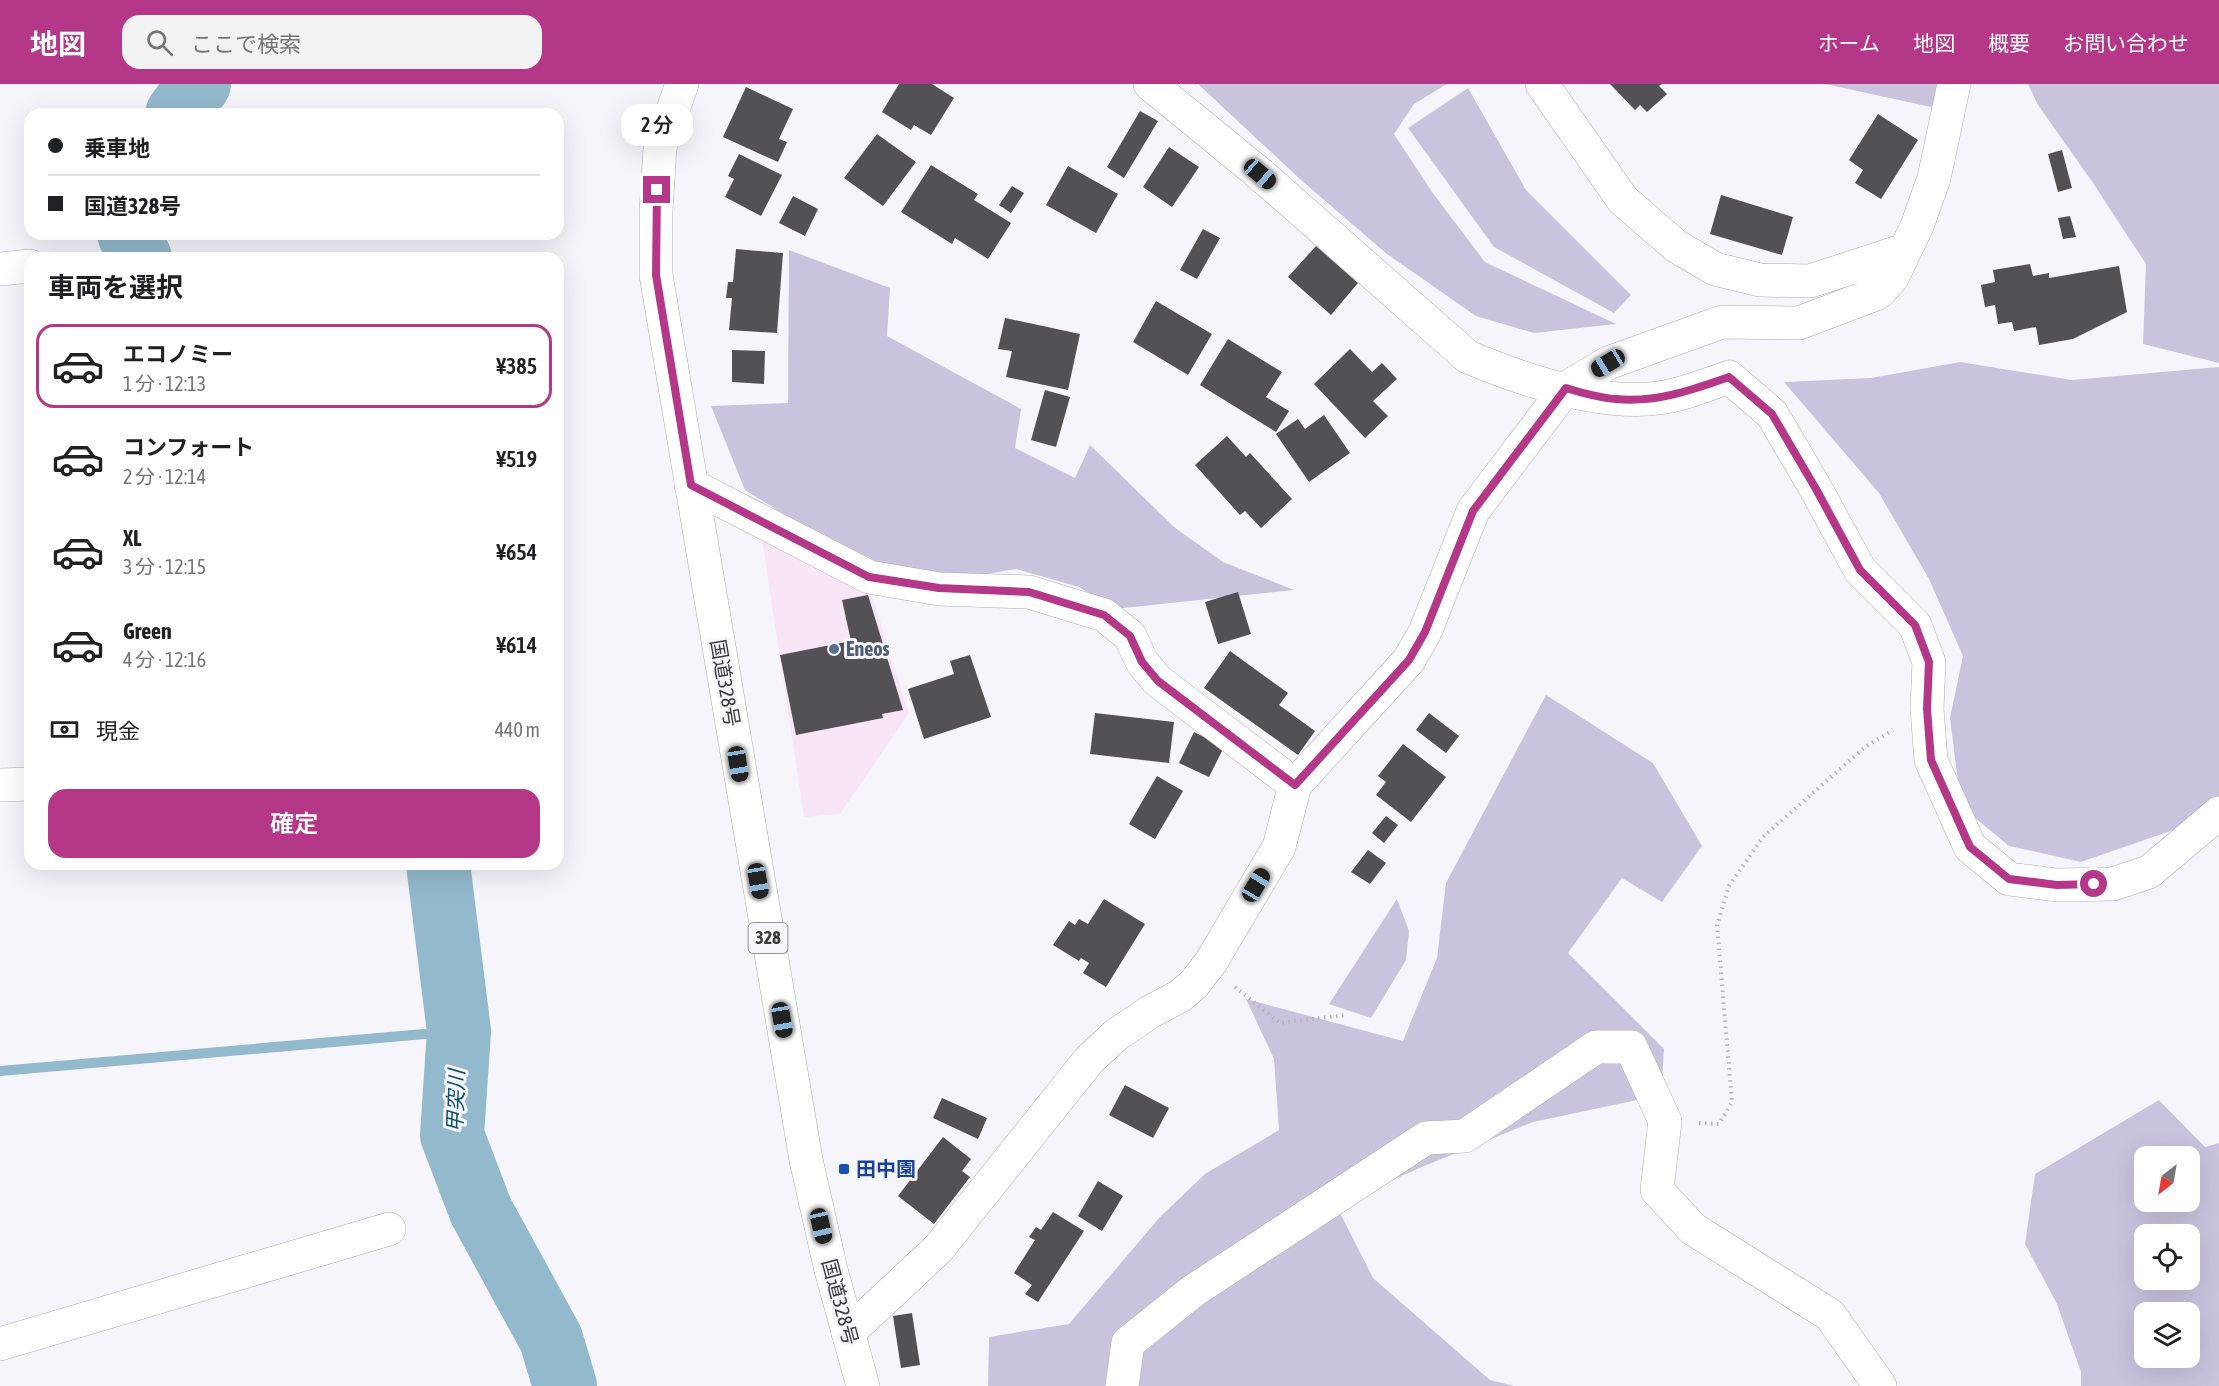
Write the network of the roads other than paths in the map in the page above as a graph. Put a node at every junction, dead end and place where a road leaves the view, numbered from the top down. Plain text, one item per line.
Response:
1 (682, 84) edge
2 (1150, 84) edge
3 (1542, 84) edge
4 (1954, 84) edge
5 (1905, 250) junction
6 (24, 267) edge
7 (0, 269) edge
8 (1566, 388) junction
9 (691, 485) junction
10 (24, 784) edge
11 (0, 785) edge
12 (1295, 785) junction
13 (2219, 813) edge
14 (389, 1229) dead end
15 (848, 1333) junction
16 (0, 1344) edge
17 (863, 1386) edge
18 (1122, 1386) edge
19 (1880, 1386) edge

1 - 9 main road, 国道328号 / 328
2 - 8 main road
3 - 5 main road
4 - 5 main road
5 - 8 main road
6 - 7 main road
8 - 12 main road
8 - 13 main road
9 - 12 main road
9 - 15 main road, 国道328号 / 328
10 - 11 main road
12 - 15 main road
14 - 16 main road
15 - 17 main road, 国道328号 / 328
18 - 19 main road

